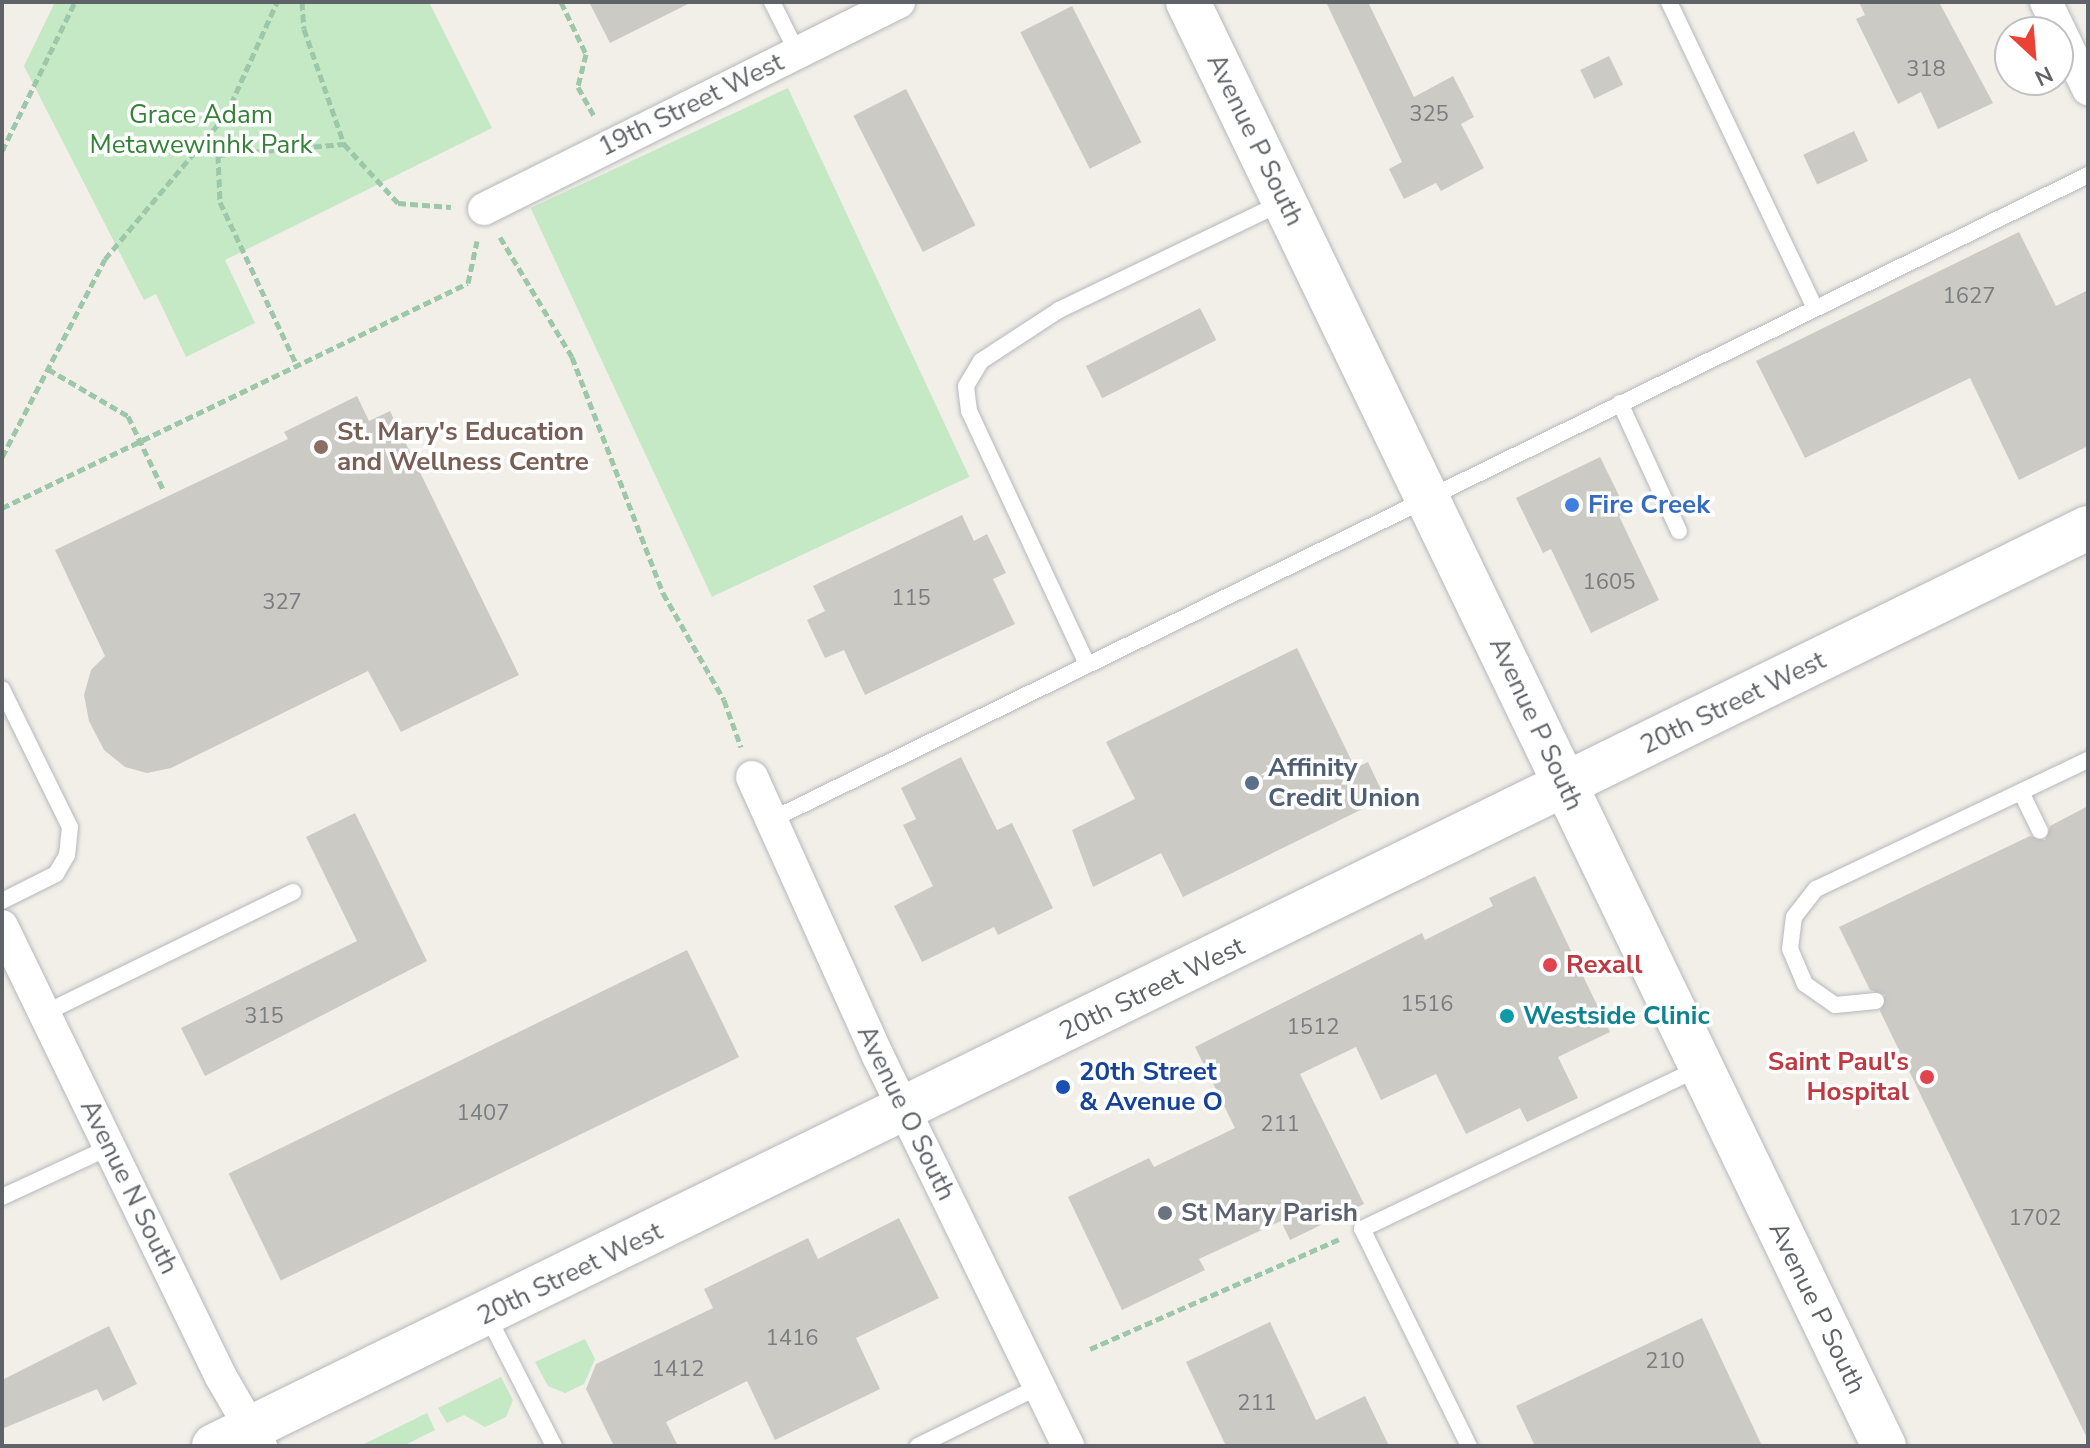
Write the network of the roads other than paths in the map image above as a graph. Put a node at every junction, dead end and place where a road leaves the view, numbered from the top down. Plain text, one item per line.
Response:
1 (772, 2) edge
2 (899, 2) edge
3 (1188, 2) edge
4 (1669, 2) edge
5 (2046, 2) edge
6 (797, 52) junction
7 (2088, 89) edge
8 (2088, 175) edge
9 (1284, 201) junction
10 (484, 209) road end
11 (1815, 308) junction
12 (1620, 403) junction
13 (1429, 496) junction
14 (2088, 528) edge
15 (1679, 531) dead end
16 (1087, 664) junction
17 (2, 689) edge
18 (2088, 760) edge
19 (752, 777) dead end
20 (1564, 785) junction
21 (2021, 792) junction
22 (769, 821) junction
23 (2040, 831) dead end
24 (293, 892) dead end
25 (2, 901) edge
26 (2, 926) edge
27 (1876, 1001) dead end
28 (45, 1013) junction
29 (1699, 1068) junction
30 (905, 1111) junction
31 (110, 1147) junction
32 (2, 1197) edge
33 (486, 1314) junction
34 (1038, 1387) junction
35 (242, 1440) edge
36 (554, 1446) edge
37 (918, 1446) edge
38 (1068, 1446) edge
39 (1469, 1446) edge
40 (1884, 1446) edge

1 - 6 lane
2 - 6 street, 19th Street West
3 - 9 main road, Avenue P South
4 - 11 lane
5 - 7 street
6 - 10 street, 19th Street West
8 - 11 lane
9 - 13 main road, Avenue P South
9 - 16 lane
11 - 12 lane
12 - 13 lane
12 - 15 lane
13 - 16 lane
13 - 20 main road, Avenue P South
14 - 20 main road, 20th Street West
16 - 22 lane
17 - 25 lane
18 - 21 lane
19 - 22 street, Avenue O South
20 - 29 main road, Avenue P South
20 - 30 main road, 20th Street West
21 - 23 lane
21 - 27 lane
22 - 30 street, Avenue O South
24 - 28 lane
26 - 28 street, Avenue N South
28 - 31 street, Avenue N South
29 - 39 lane
29 - 40 main road, Avenue P South
30 - 33 main road, 20th Street West
30 - 34 street, Avenue O South
31 - 32 lane
31 - 35 street, Avenue N South
33 - 35 main road, 20th Street West
33 - 36 lane
34 - 37 lane
34 - 38 street, Avenue O South

